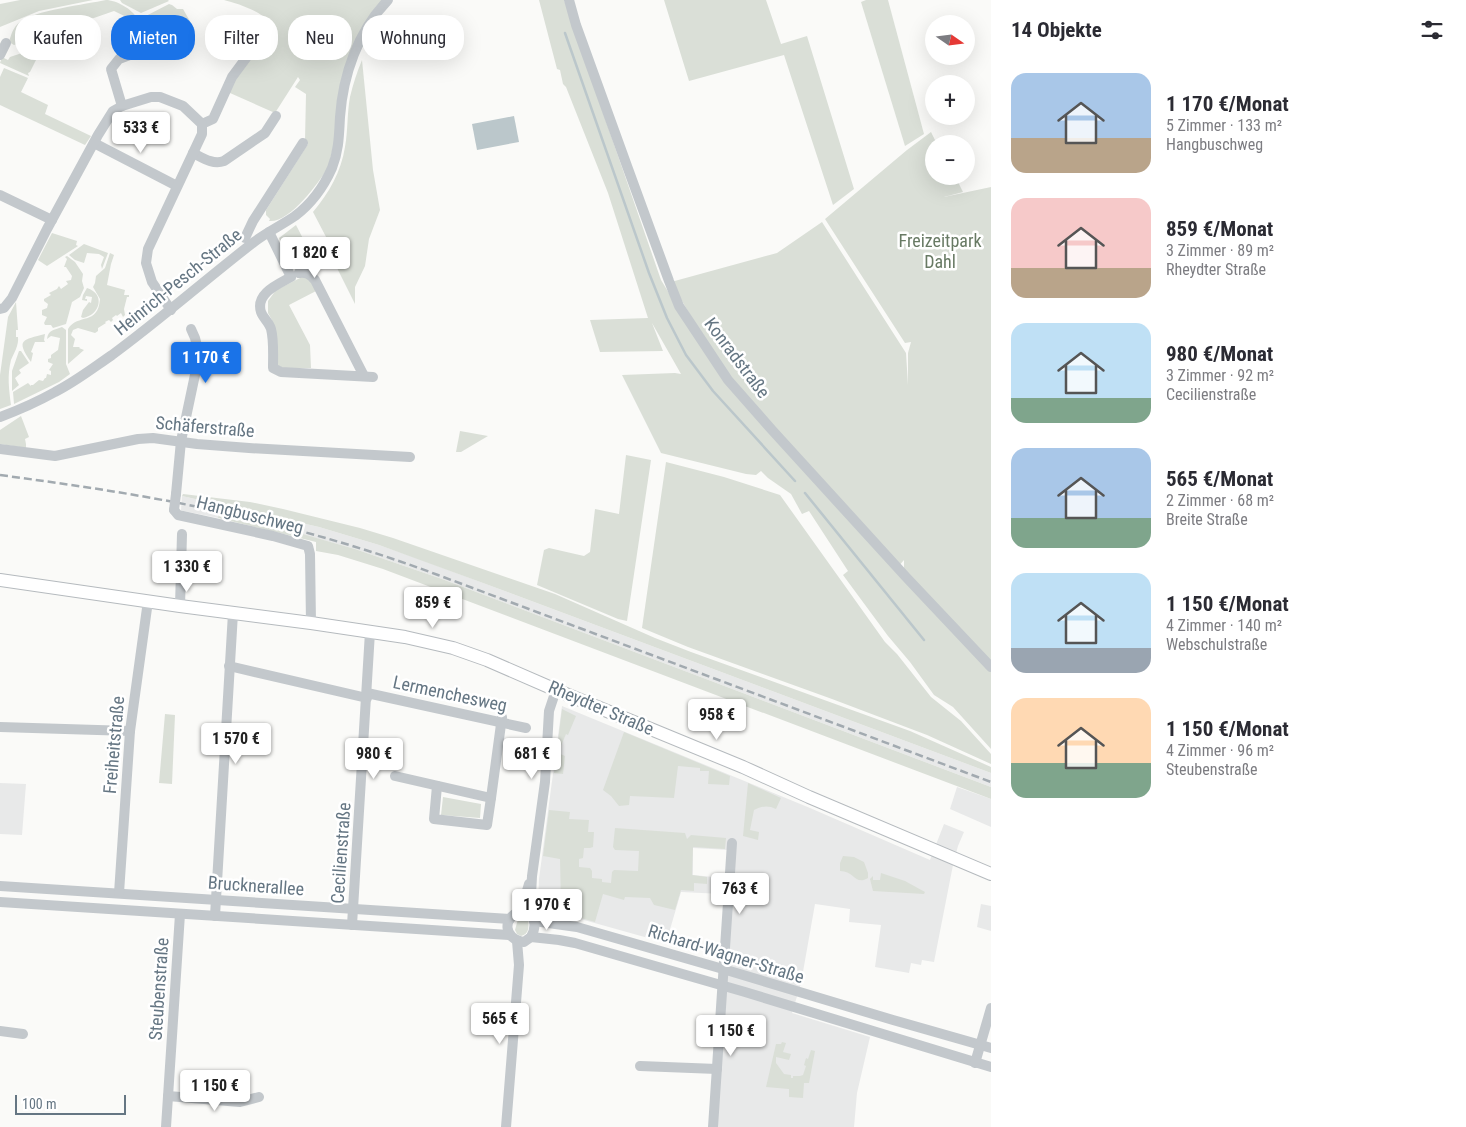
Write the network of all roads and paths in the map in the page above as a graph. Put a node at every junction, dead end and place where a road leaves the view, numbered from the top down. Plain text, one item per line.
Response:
1 (388, 0) edge
2 (569, 0) edge
3 (6, 43) dead end
4 (0, 55) edge
5 (118, 60) edge
6 (245, 60) edge
7 (122, 106) junction
8 (276, 116) dead end
9 (202, 124) junction
10 (94, 143) junction
11 (303, 143) dead end
12 (193, 153) junction
13 (177, 186) junction
14 (0, 195) edge
15 (52, 220) junction
16 (269, 232) junction
17 (244, 238) dead end
18 (327, 258) dead end
19 (295, 275) junction
20 (0, 309) edge
21 (171, 310) junction
22 (191, 329) dead end
23 (0, 417) edge
24 (181, 441) junction
25 (0, 448) edge
26 (410, 457) dead end
27 (182, 534) dead end
28 (0, 580) edge
29 (148, 601) junction
30 (180, 606) junction
31 (233, 612) junction
32 (311, 623) junction
33 (370, 632) junction
34 (229, 666) junction
35 (991, 667) edge
36 (556, 690) junction
37 (367, 696) junction
38 (502, 720) junction
39 (0, 727) edge
40 (526, 728) dead end
41 (130, 731) junction
42 (395, 776) dead end
43 (437, 786) junction
44 (491, 798) junction
45 (732, 842) dead end
46 (991, 874) edge
47 (0, 886) edge
48 (119, 894) junction
49 (216, 900) junction
50 (0, 902) edge
51 (354, 909) junction
52 (180, 914) junction
53 (528, 915) junction
54 (214, 916) junction
55 (510, 919) junction
56 (352, 925) junction
57 (520, 939) junction
58 (574, 943) joint
59 (724, 969) junction
60 (722, 986) junction
61 (991, 1008) edge
62 (866, 1012) junction
63 (862, 1027) junction
64 (0, 1031) edge
65 (23, 1034) dead end
66 (986, 1046) edge
67 (975, 1062) junction
68 (640, 1066) dead end
69 (991, 1067) edge
70 (717, 1069) junction
71 (168, 1096) junction
72 (259, 1097) dead end
73 (166, 1127) edge
74 (506, 1127) edge
75 (713, 1127) edge

1 - 16 street, Heinrich-Pesch-Straße
2 - 35 street, Konradstraße
3 - 4 street
5 - 7 street
6 - 9 street
7 - 9 street
7 - 10 street
8 - 12 street
9 - 12 street
10 - 13 street
10 - 15 street
11 - 17 street, Heinrich-Pesch-Straße
12 - 13 street
13 - 21 street
14 - 15 street
15 - 20 street
16 - 19 street
16 - 21 street, Heinrich-Pesch-Straße
18 - 19 street
19 - 19 street
21 - 23 street, Heinrich-Pesch-Straße
22 - 24 street, Hangbuschweg
24 - 25 street, Schäferstraße
24 - 26 street, Schäferstraße
24 - 32 street, Hangbuschweg, bridge
27 - 30 street
28 - 29 main road, Rheydter Straße
29 - 30 main road, Rheydter Straße
29 - 41 street, Freiheitstraße
30 - 31 main road, Rheydter Straße
31 - 32 main road, Rheydter Straße
31 - 34 street
32 - 33 main road, Rheydter Straße
33 - 36 main road, Rheydter Straße
33 - 37 street, Cecilienstraße
34 - 37 street, Lermenchesweg
34 - 49 street
36 - 46 main road, Rheydter Straße
36 - 53 street
37 - 38 street, Lermenchesweg
37 - 51 street, Cecilienstraße
38 - 40 street, Lermenchesweg
38 - 44 street
39 - 41 street
41 - 48 street, Freiheitstraße
42 - 43 street
43 - 44 street
43 - 44 street
45 - 59 street
47 - 48 street, Brucknerallee
48 - 49 street, Brucknerallee
49 - 51 street, Brucknerallee
49 - 54 street
50 - 52 street, Brucknerallee
51 - 55 street, Brucknerallee
51 - 56 street, Cecilienstraße
52 - 54 street, Brucknerallee
52 - 71 street, Steubenstraße
53 - 55 street
53 - 57 street
53 - 59 street, Richard-Wagner-Straße
54 - 56 street, Brucknerallee
55 - 57 street
56 - 57 street, Brucknerallee
57 - 58 street, Brucknerallee
57 - 74 street
58 - 60 street, Richard-Wagner-Straße
59 - 60 street
59 - 62 street, Richard-Wagner-Straße
60 - 63 street, Richard-Wagner-Straße
60 - 70 street
61 - 66 street
62 - 63 street
62 - 66 street, Richard-Wagner-Straße
63 - 67 street, Richard-Wagner-Straße
64 - 65 street
66 - 67 street
67 - 69 street, Richard-Wagner-Straße
68 - 70 street
70 - 75 street
71 - 72 street
71 - 73 street, Steubenstraße

